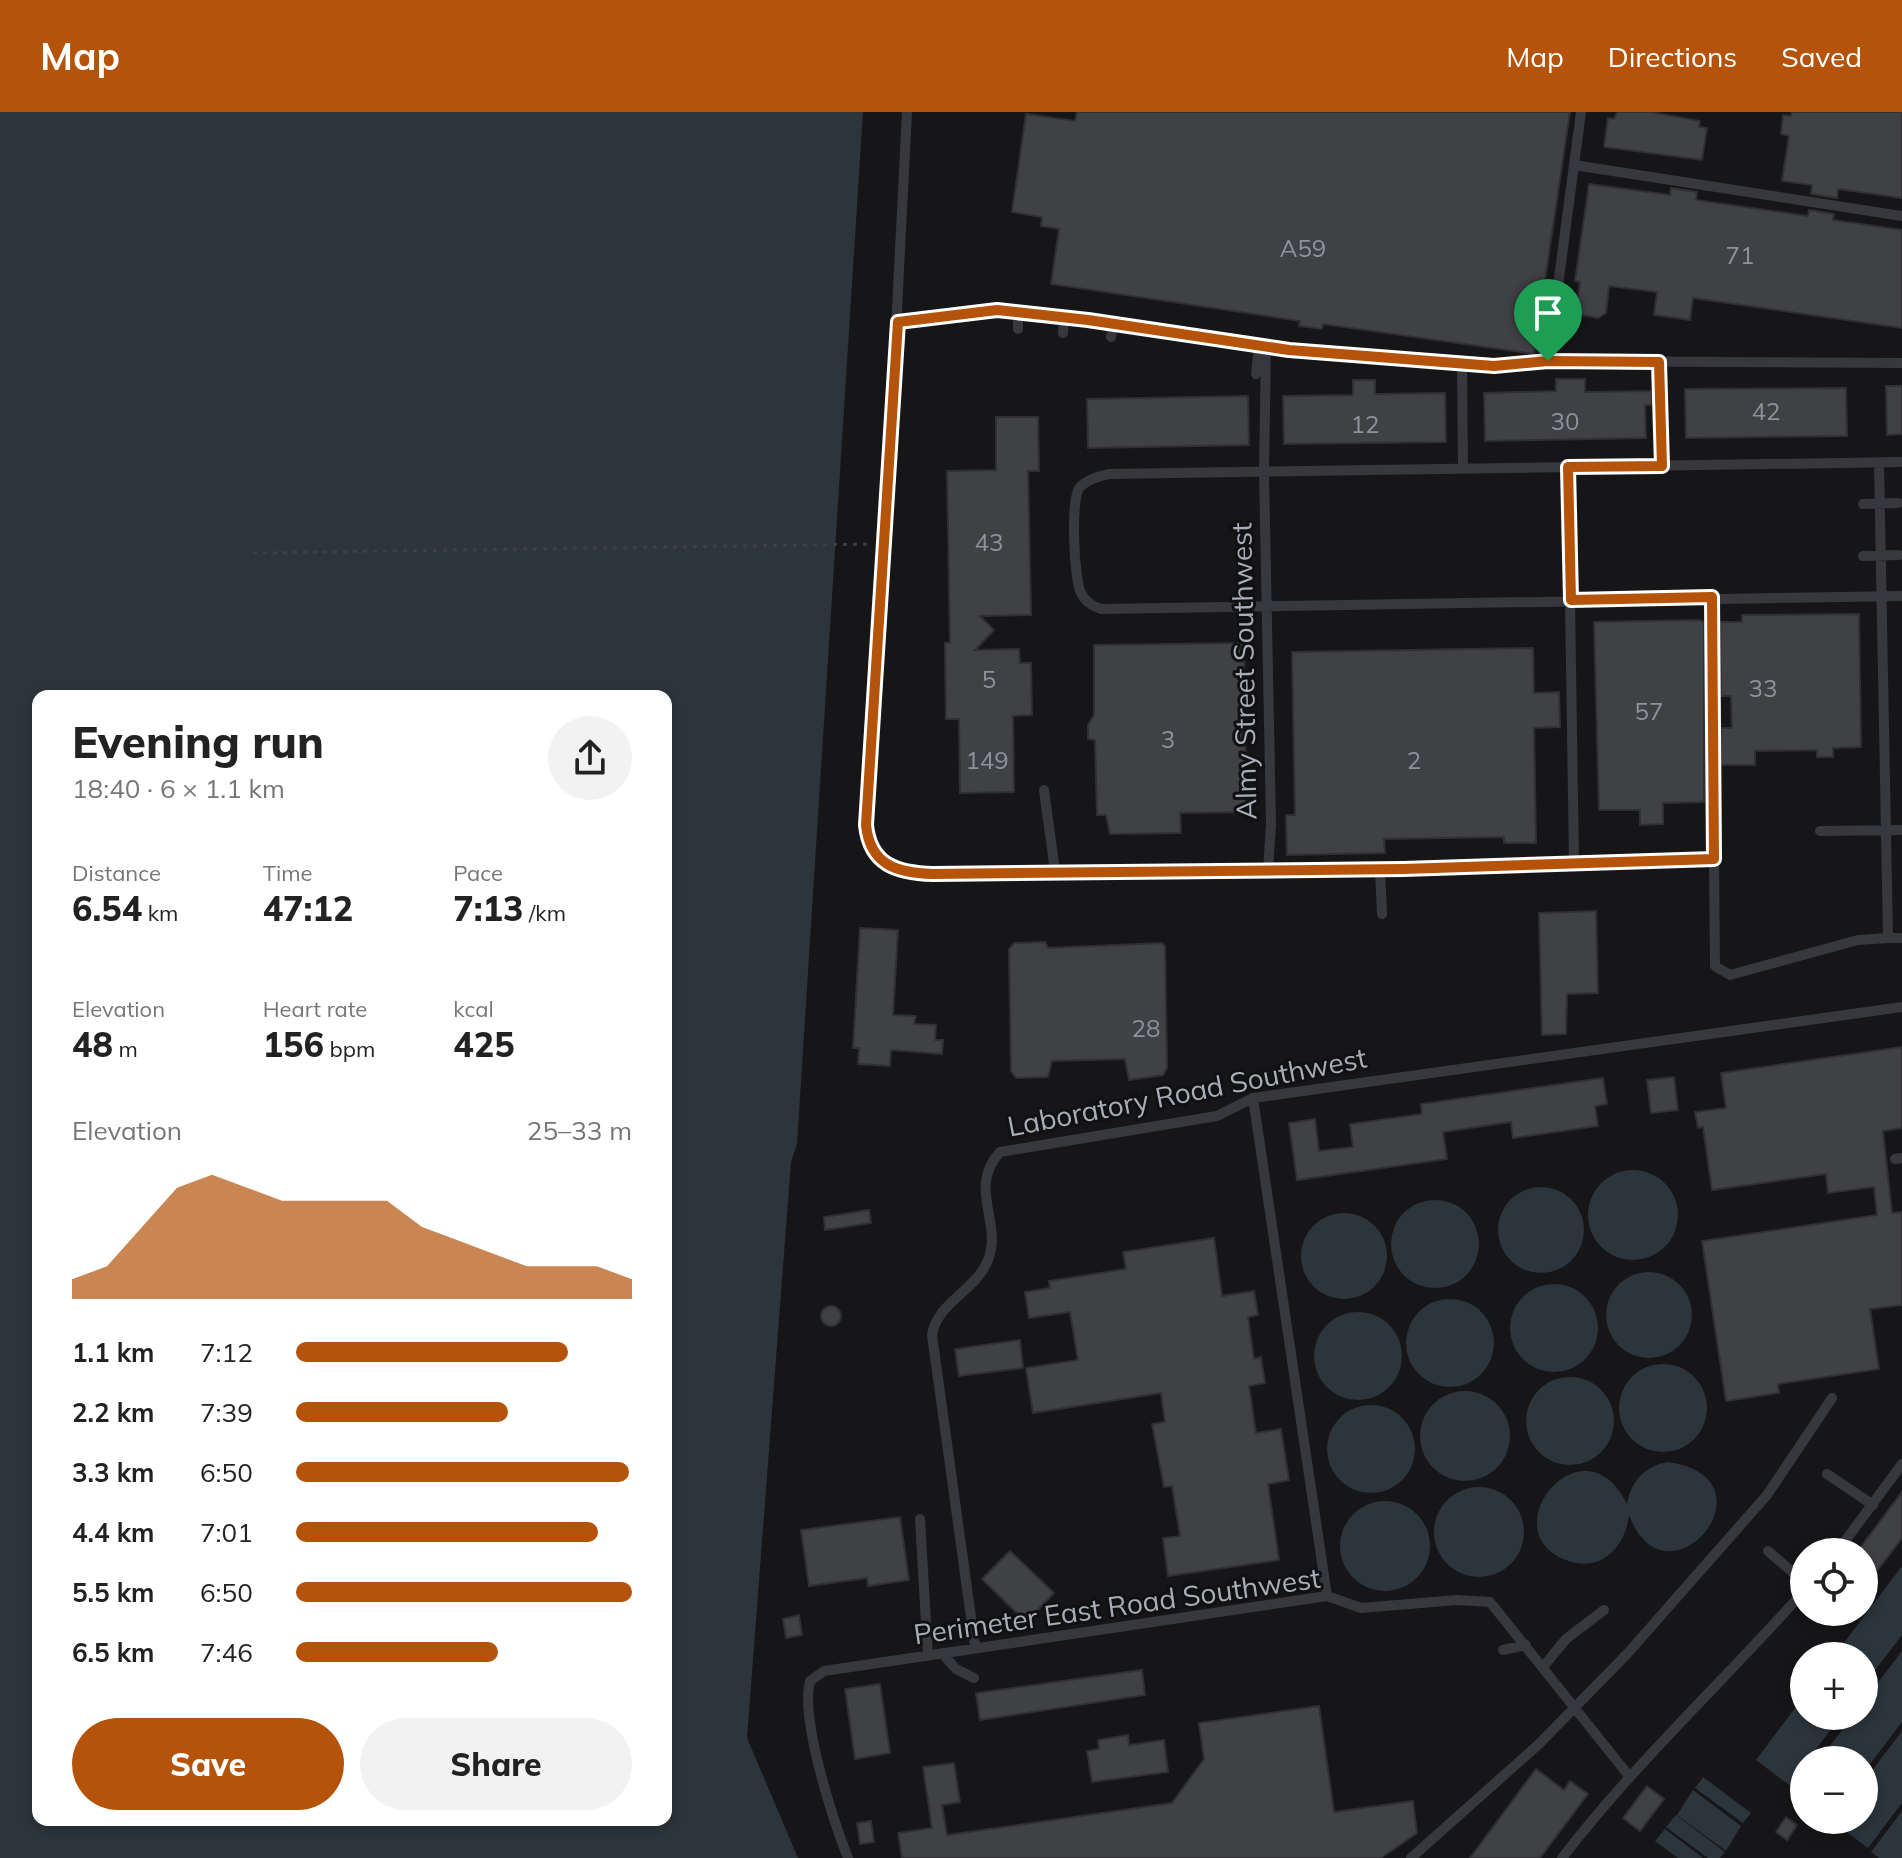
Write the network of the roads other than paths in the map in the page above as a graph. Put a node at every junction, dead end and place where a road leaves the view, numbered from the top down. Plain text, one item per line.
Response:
1 (907, 112) edge
2 (1581, 112) edge
3 (1574, 165) junction
4 (1902, 216) edge
5 (1018, 313) junction
6 (1064, 317) junction
7 (898, 322) junction
8 (1113, 324) junction
9 (1018, 329) dead end
10 (1063, 333) dead end
11 (1111, 337) dead end
12 (1262, 346) junction
13 (1548, 361) junction
14 (1659, 362) junction
15 (1462, 363) junction
16 (1902, 363) edge
17 (1256, 374) dead end
18 (1902, 462) edge
19 (1879, 463) junction
20 (1662, 466) junction
21 (1568, 467) junction
22 (1463, 468) junction
23 (1264, 472) junction
24 (1880, 503) junction
25 (1898, 503) dead end
26 (1863, 504) dead end
27 (1899, 555) dead end
28 (1863, 556) dead end
29 (1881, 556) junction
30 (1882, 596) junction
31 (1902, 596) edge
32 (1712, 597) junction
33 (1571, 600) junction
34 (1268, 607) junction
35 (1044, 790) dead end
36 (1888, 830) junction
37 (1902, 830) edge
38 (1820, 831) dead end
39 (1714, 859) junction
40 (1574, 865) junction
41 (1380, 869) junction
42 (1268, 870) junction
43 (1055, 871) junction
44 (1382, 914) dead end
45 (1888, 938) junction
46 (1902, 938) edge
47 (1902, 1007) edge
48 (1253, 1098) junction
49 (1832, 1398) dead end
50 (1902, 1464) edge
51 (1827, 1474) dead end
52 (1873, 1505) junction
53 (920, 1519) dead end
54 (1848, 1538) edge
55 (1768, 1551) dead end
56 (1790, 1570) edge
57 (1327, 1596) junction
58 (1790, 1606) edge
59 (1604, 1610) dead end
60 (1526, 1645) junction
61 (975, 1646) junction
62 (1503, 1650) dead end
63 (942, 1653) junction
64 (928, 1656) junction
65 (1543, 1667) junction
66 (974, 1678) dead end
67 (1574, 1710) junction
68 (1629, 1776) junction
69 (848, 1858) edge
70 (1411, 1858) edge
71 (1562, 1858) edge

1 - 7 lane
2 - 3 lane
3 - 4 lane
3 - 13 lane
5 - 6 lane
5 - 7 lane
5 - 9 lane
6 - 8 lane
6 - 10 lane
7 - 43 lane
8 - 11 lane
8 - 12 lane
12 - 15 lane
12 - 17 lane
12 - 23 lane, Almy Street Southwest
13 - 14 lane
13 - 15 lane
14 - 16 lane
14 - 20 lane
15 - 22 lane
18 - 19 lane
19 - 20 lane
19 - 24 lane
20 - 21 lane
21 - 22 lane
21 - 33 lane
22 - 23 lane
23 - 34 lane, Almy Street Southwest
23 - 34 lane
24 - 25 lane
24 - 26 lane
24 - 29 lane
27 - 29 lane
28 - 29 lane
29 - 30 lane
30 - 31 lane
30 - 32 lane
30 - 36 lane
32 - 33 lane
32 - 39 lane
33 - 34 lane
33 - 40 lane
34 - 42 lane, Almy Street Southwest
35 - 43 lane
36 - 37 lane
36 - 38 lane
36 - 45 lane
39 - 40 lane
39 - 45 lane
40 - 41 lane
41 - 42 lane
41 - 44 lane
42 - 43 lane
45 - 46 lane
47 - 48 lane, Laboratory Road Southwest
48 - 57 lane
48 - 61 lane, Laboratory Road Southwest
49 - 67 lane
50 - 52 lane
51 - 52 lane
52 - 54 lane
53 - 64 lane
55 - 56 lane
57 - 60 lane, Perimeter East Road Southwest
57 - 61 lane, Perimeter East Road Southwest
58 - 68 lane
59 - 65 lane
60 - 62 lane
60 - 65 lane, Perimeter East Road Southwest
61 - 63 lane, Perimeter East Road Southwest
63 - 64 lane, Perimeter East Road Southwest
63 - 66 lane
64 - 69 lane, Perimeter East Road Southwest
65 - 67 lane, Perimeter East Road Southwest
67 - 68 lane, Perimeter East Road Southwest
67 - 70 lane
68 - 71 lane

